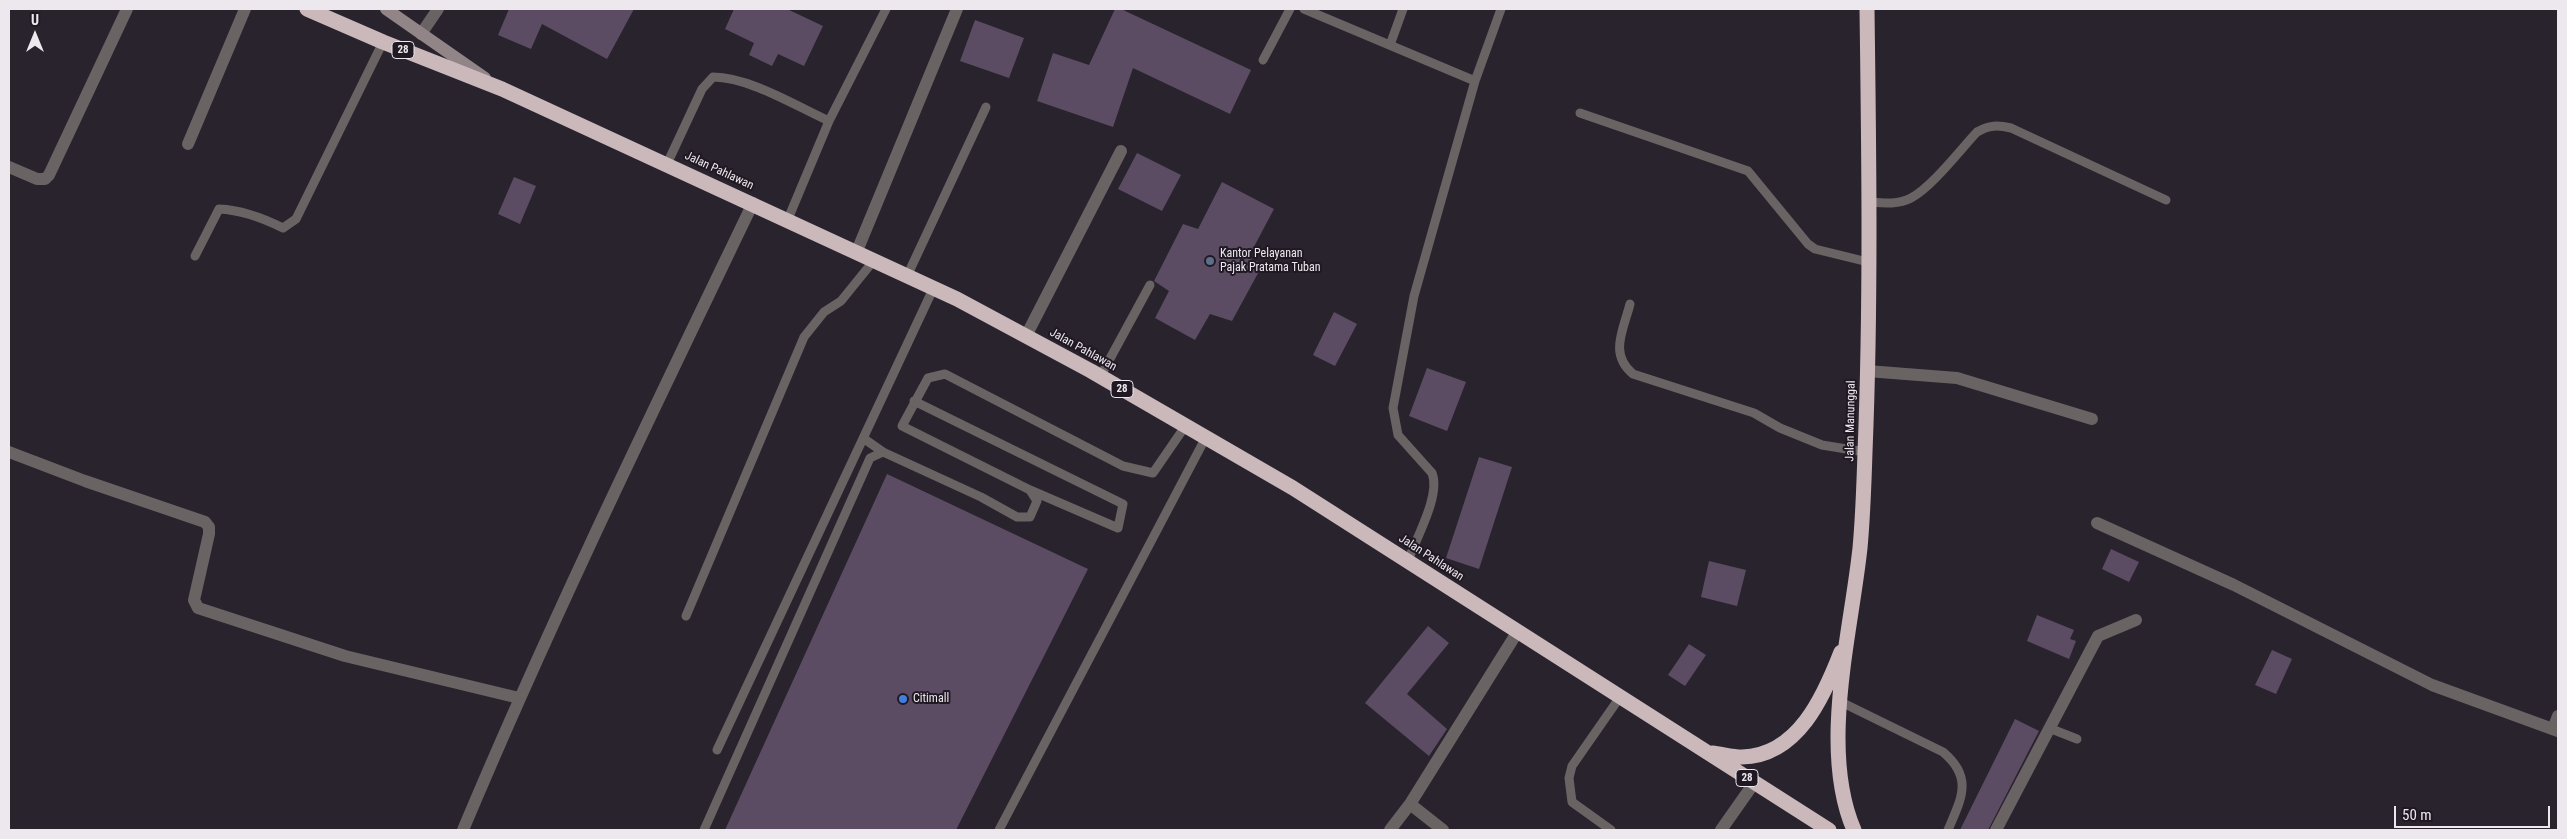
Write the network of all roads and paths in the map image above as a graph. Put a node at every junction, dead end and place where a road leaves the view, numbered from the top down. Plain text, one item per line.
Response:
1 (127, 9) edge
2 (245, 9) edge
3 (307, 9) edge
4 (386, 9) edge
5 (438, 9) edge
6 (886, 9) edge
7 (957, 9) edge
8 (1290, 9) edge
9 (1304, 9) edge
10 (1403, 9) edge
11 (1501, 9) edge
12 (1868, 9) edge
13 (421, 34) junction
14 (383, 42) junction
15 (1390, 44) junction
16 (1263, 60) dead end
17 (1475, 81) junction
18 (502, 88) junction
19 (986, 107) dead end
20 (1580, 113) dead end
21 (829, 121) junction
22 (188, 144) dead end
23 (1121, 151) dead end
24 (667, 164) junction
25 (9, 167) edge
26 (2166, 200) dead end
27 (1868, 202) junction
28 (753, 203) junction
29 (788, 219) junction
30 (857, 251) junction
31 (195, 256) dead end
32 (875, 259) junction
33 (1868, 262) junction
34 (908, 274) junction
35 (1150, 286) dead end
36 (934, 287) junction
37 (1630, 304) dead end
38 (1026, 336) junction
39 (1867, 371) junction
40 (1100, 377) junction
41 (914, 401) junction
42 (2092, 419) dead end
43 (1186, 425) junction
44 (1206, 437) junction
45 (863, 438) junction
46 (9, 452) edge
47 (883, 452) junction
48 (1865, 452) junction
49 (1030, 490) junction
50 (2097, 523) dead end
51 (1408, 561) junction
52 (686, 616) dead end
53 (2136, 620) dead end
54 (1518, 631) junction
55 (1847, 634) junction
56 (1620, 697) junction
57 (519, 698) junction
58 (1841, 702) junction
59 (2558, 716) edge
60 (2049, 728) junction
61 (2556, 730) edge
62 (2078, 739) dead end
63 (717, 750) dead end
64 (1708, 753) junction
65 (1754, 782) junction
66 (1410, 804) junction
67 (463, 830) edge
68 (704, 830) edge
69 (999, 830) edge
70 (1390, 830) edge
71 (1443, 830) edge
72 (1611, 830) edge
73 (1721, 830) edge
74 (1829, 830) edge
75 (1854, 830) edge
76 (1948, 830) edge
77 (1996, 830) edge

1 - 25 street
2 - 22 street
3 - 14 highway, 28
4 - 13 main road, Jalan Pahlawan
5 - 13 street
6 - 21 lane
7 - 30 street
8 - 16 lane
9 - 15 lane
10 - 15 lane
11 - 17 lane
12 - 27 highway, Jalan Manunggal
13 - 18 main road, Jalan Pahlawan
14 - 18 highway, 28
14 - 31 lane
15 - 17 lane
17 - 51 lane
18 - 24 highway, Jalan Pahlawan / 28
19 - 34 lane
20 - 33 lane
21 - 24 lane
21 - 29 lane
23 - 38 street
24 - 28 highway, Jalan Pahlawan / 28
26 - 27 lane
27 - 33 highway, Jalan Manunggal
28 - 29 highway, Jalan Pahlawan / 28
28 - 57 street
29 - 30 highway, Jalan Pahlawan / 28
30 - 32 highway, Jalan Pahlawan / 28
32 - 34 highway, Jalan Pahlawan / 28
32 - 52 lane
33 - 39 highway, Jalan Manunggal
34 - 36 highway, Jalan Pahlawan / 28
35 - 40 lane
36 - 38 highway, Jalan Pahlawan / 28
36 - 45 lane
37 - 48 lane
38 - 40 highway, Jalan Pahlawan / 28
39 - 42 street
39 - 48 highway, Jalan Manunggal
40 - 43 highway, Jalan Pahlawan / 28
41 - 43 lane
41 - 49 lane
41 - 49 lane
43 - 44 highway, Jalan Pahlawan / 28
44 - 51 highway, Jalan Pahlawan / 28
44 - 69 lane
45 - 47 lane
45 - 63 lane
46 - 57 street
47 - 49 lane
47 - 68 lane
48 - 55 highway, Jalan Manunggal
50 - 61 street
51 - 54 highway, Jalan Pahlawan / 28
53 - 60 street
54 - 56 highway, Jalan Pahlawan / 28
54 - 66 street
55 - 58 highway, Jalan Manunggal
55 - 64 highway
56 - 64 highway, Jalan Pahlawan / 28
56 - 72 lane
57 - 67 street
58 - 75 highway, Jalan Manunggal
58 - 76 lane
59 - 61 street
60 - 62 lane
60 - 77 street
64 - 65 highway, Jalan Pahlawan / 28
65 - 73 street
65 - 74 highway, Jalan Pahlawan / 28
66 - 70 street
66 - 71 street

